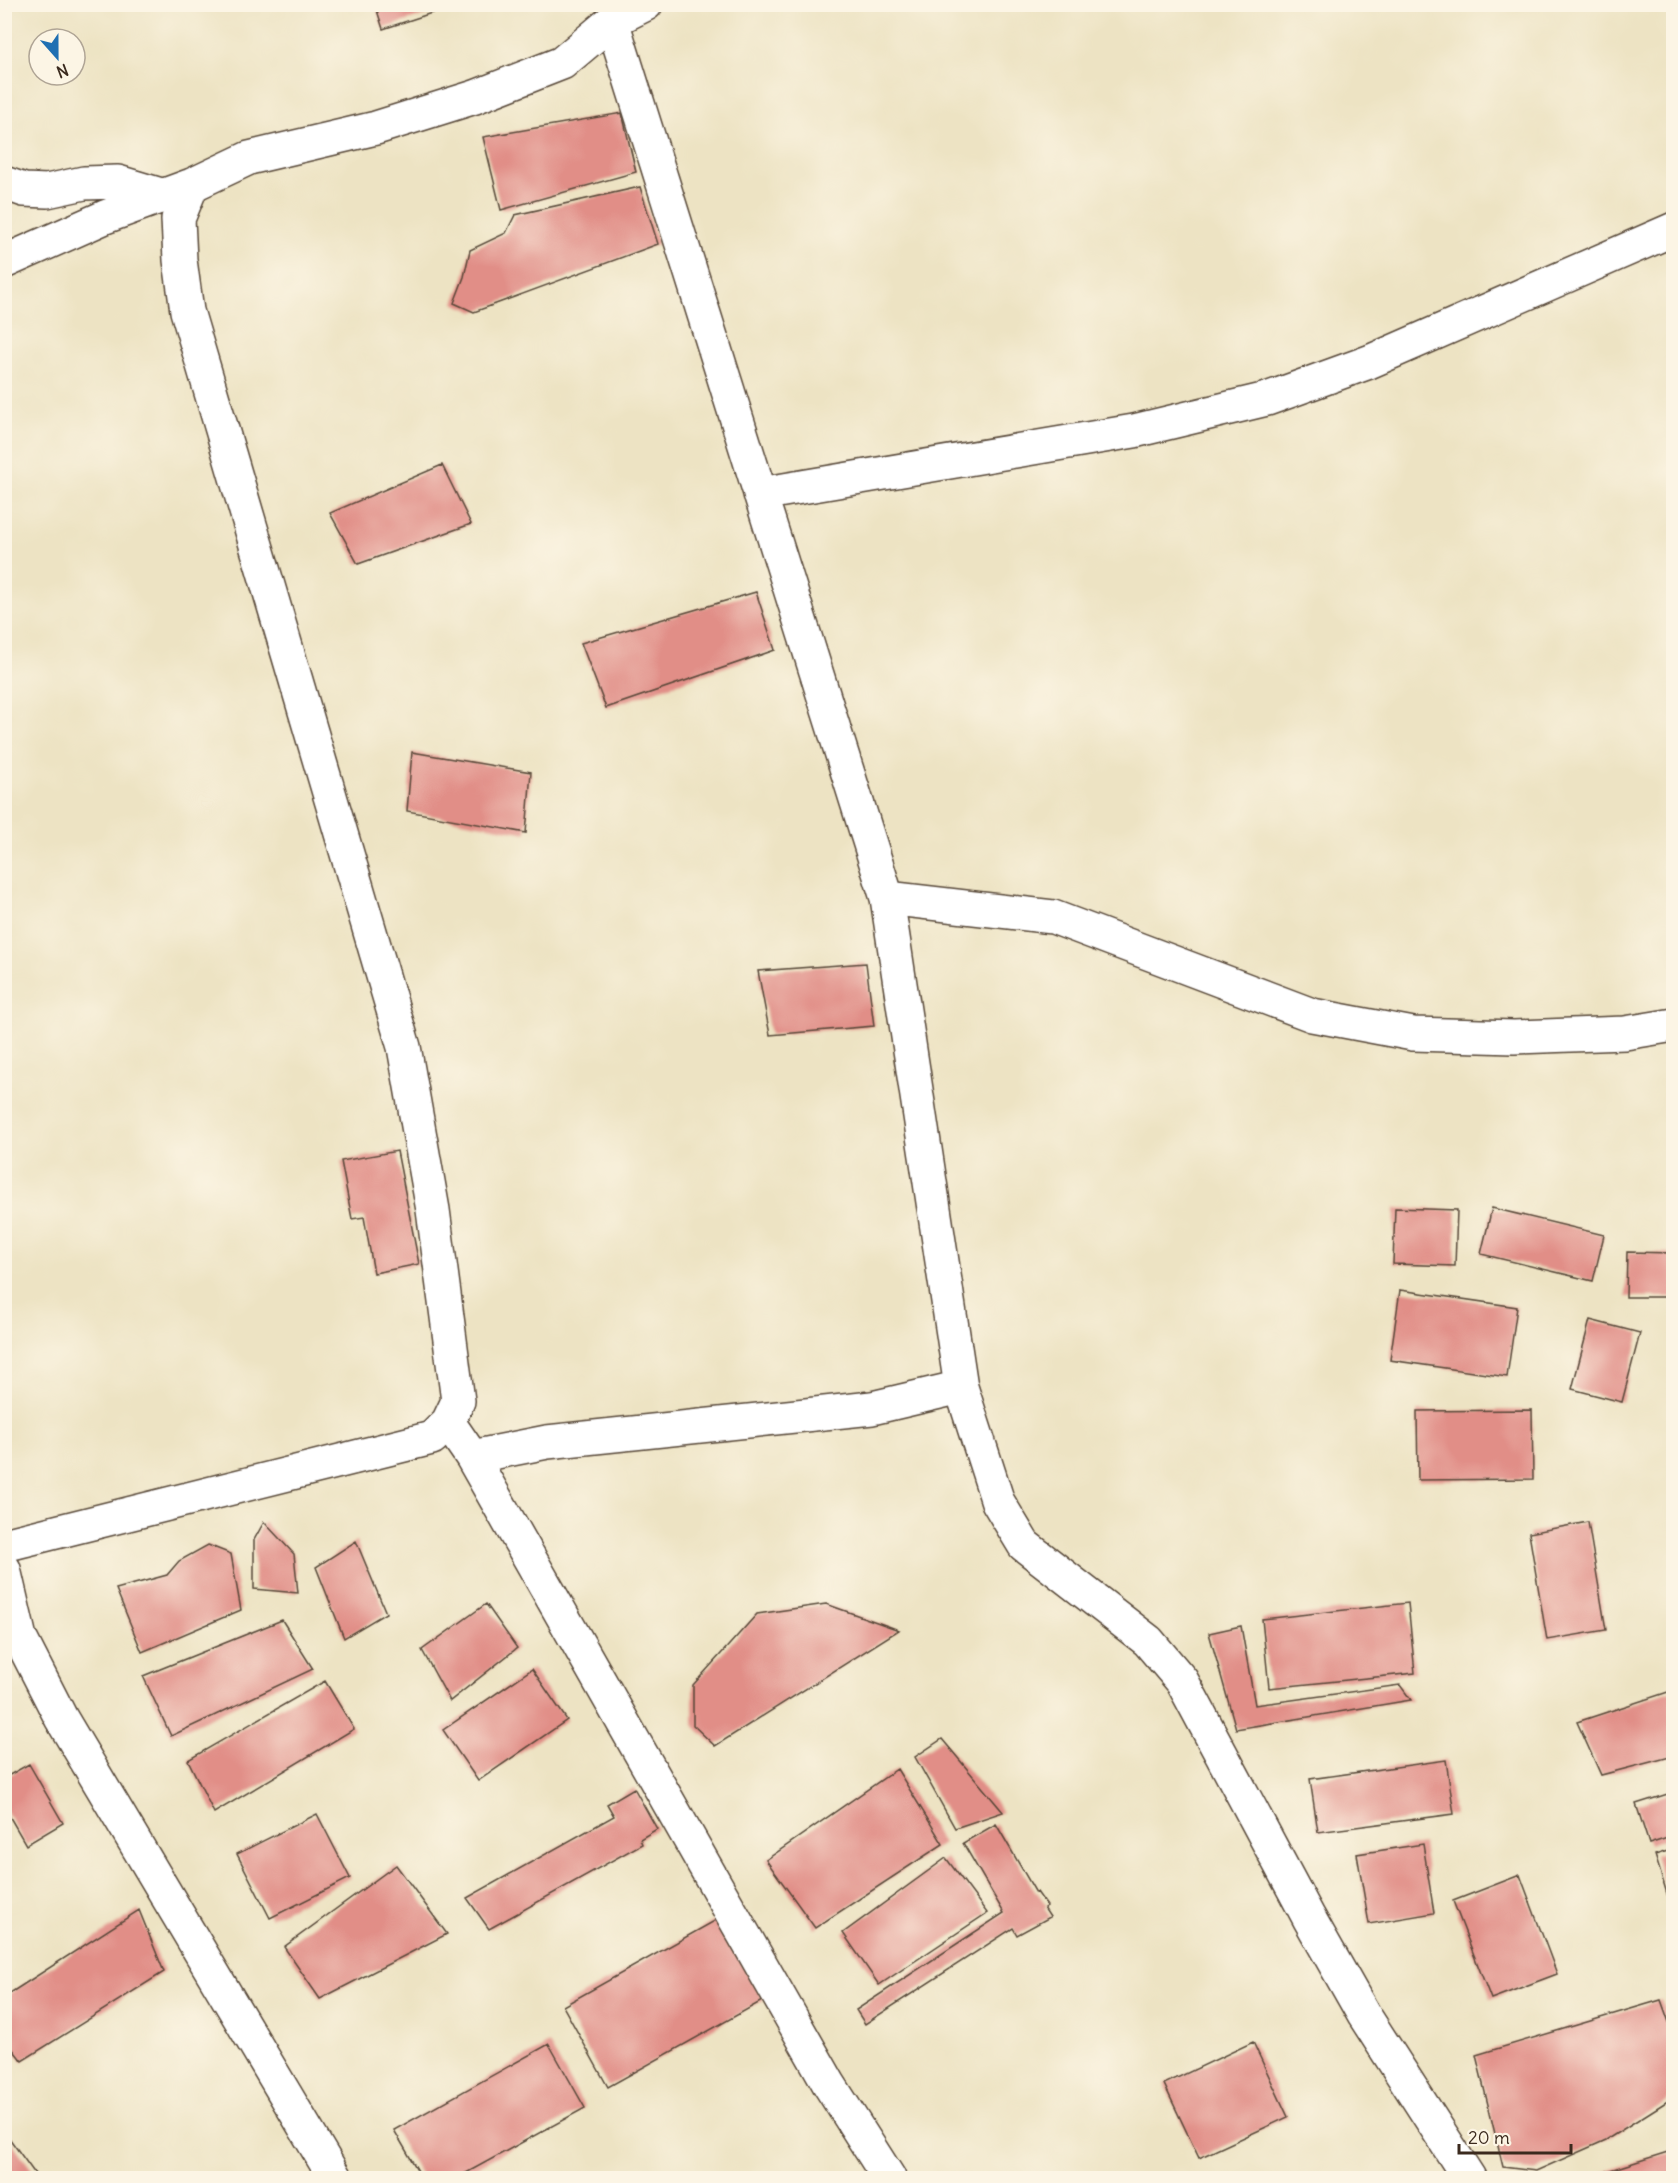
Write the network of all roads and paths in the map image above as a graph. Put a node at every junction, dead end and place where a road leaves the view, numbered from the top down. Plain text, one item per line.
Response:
1 (646, 4) edge
2 (612, 21) junction
3 (4, 183) edge
4 (176, 190) junction
5 (1674, 230) edge
6 (4, 262) edge
7 (759, 494) junction
8 (887, 898) junction
9 (1674, 1025) edge
10 (961, 1387) junction
11 (448, 1422) junction
12 (472, 1457) junction
13 (4, 1545) edge
14 (4, 1569) edge
15 (335, 2178) edge
16 (889, 2178) edge
17 (1469, 2178) edge

1 - 2 street
2 - 4 street
2 - 7 street
3 - 4 street
4 - 6 street
4 - 11 street
5 - 7 street
7 - 8 street
8 - 9 street
8 - 10 street
10 - 12 street
10 - 17 street
11 - 12 street
11 - 13 street
12 - 16 street
14 - 15 street

